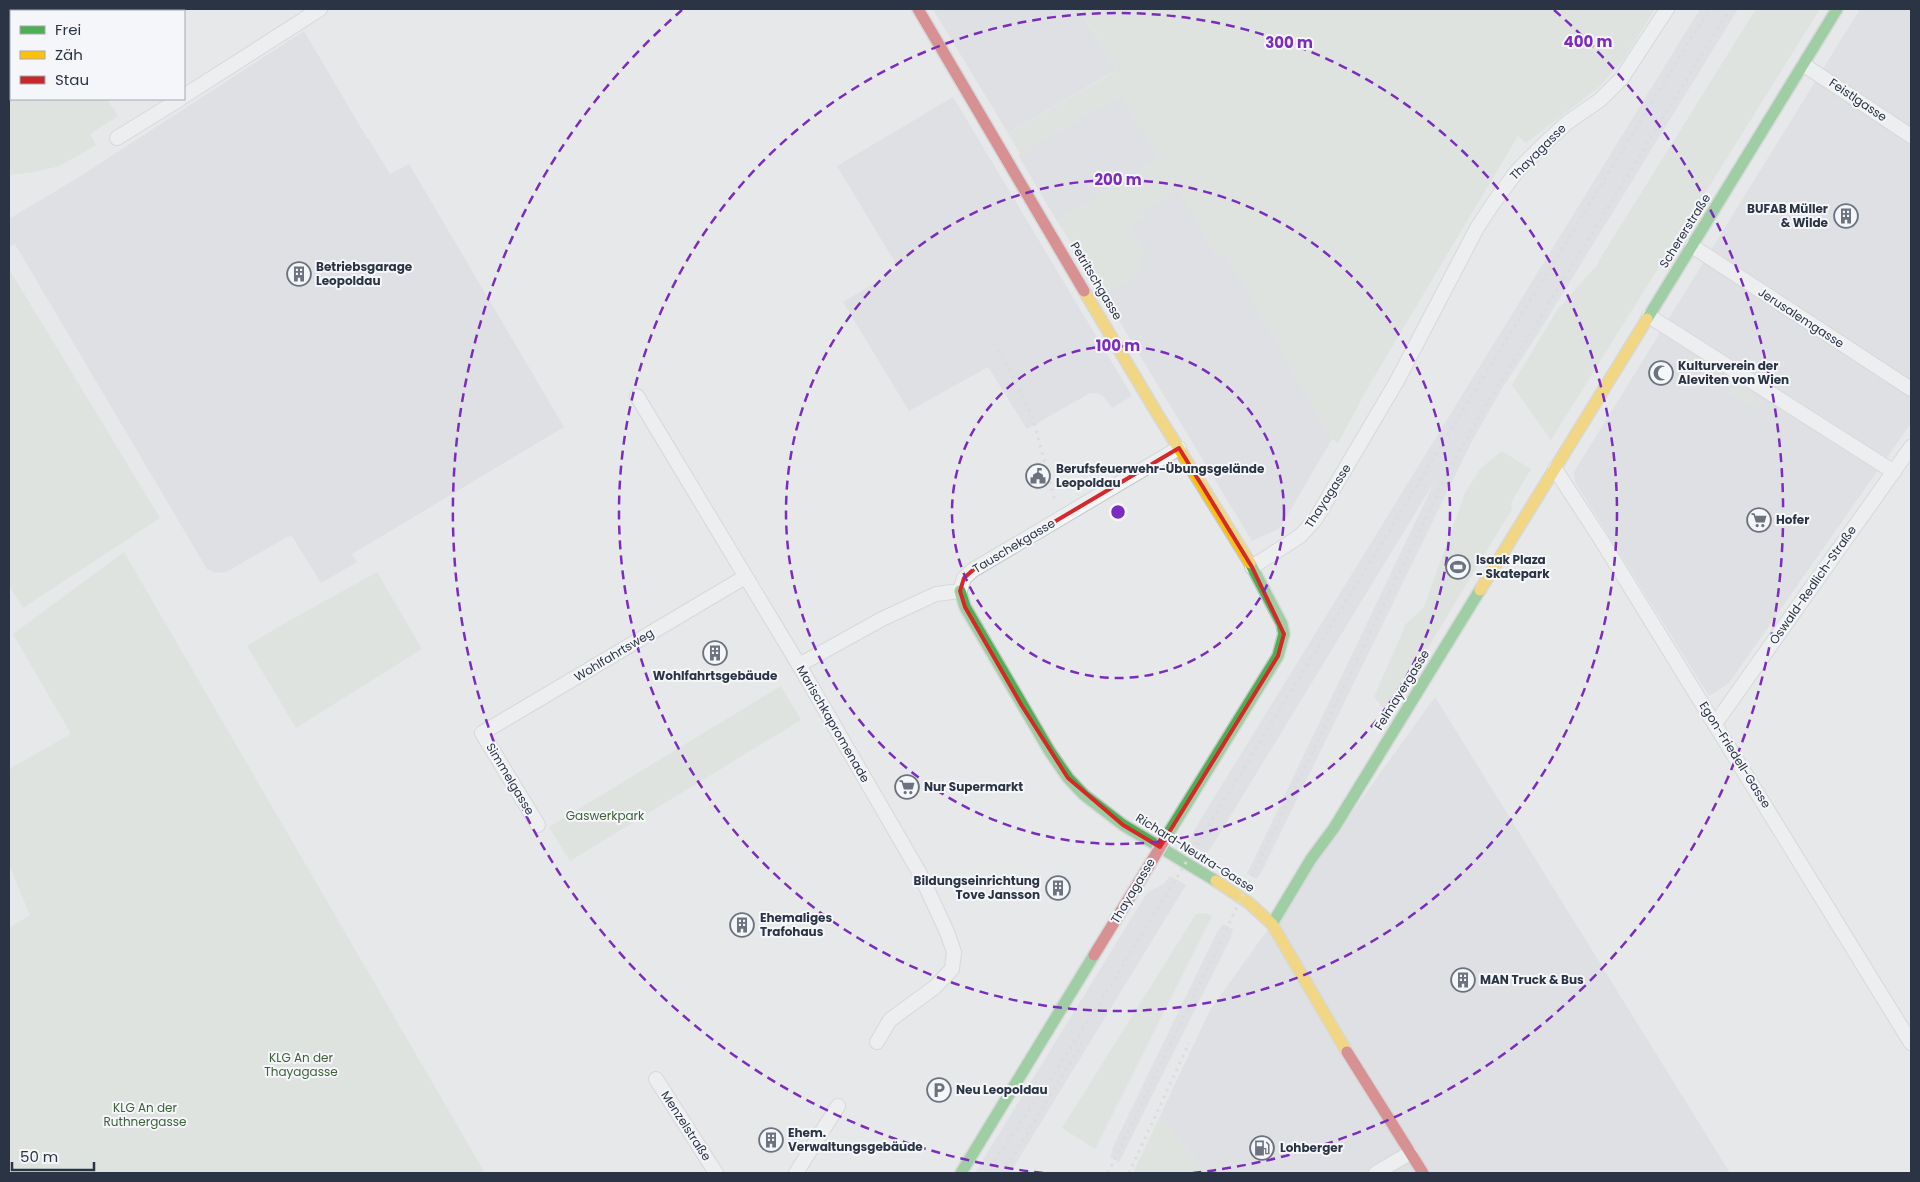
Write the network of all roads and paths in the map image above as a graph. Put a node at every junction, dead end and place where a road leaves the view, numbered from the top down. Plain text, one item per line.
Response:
1 (320, 9) edge
2 (918, 9) edge
3 (1667, 9) edge
4 (1838, 9) edge
5 (1804, 65) junction
6 (185, 95) edge
7 (178, 100) edge
8 (1911, 136) edge
9 (117, 138) dead end
10 (1692, 246) junction
11 (1649, 316) junction
12 (1911, 389) edge
13 (637, 396) dead end
14 (1911, 447) edge
15 (1179, 448) junction
16 (1555, 469) junction
17 (1894, 472) junction
18 (1252, 567) junction
19 (745, 577) junction
20 (960, 591) junction
21 (799, 665) junction
22 (1715, 724) junction
23 (482, 733) joint
24 (538, 825) dead end
25 (1272, 924) junction
26 (877, 1042) dead end
27 (1911, 1043) edge
28 (656, 1079) dead end
29 (838, 1106) dead end
30 (1410, 1153) junction
31 (716, 1173) edge
32 (796, 1173) edge
33 (961, 1173) edge
34 (1376, 1173) edge
35 (1423, 1173) edge

1 - 6 street
2 - 15 street, Petritschgasse
3 - 18 street, Thayagasse
4 - 5 street, Schererstraße
5 - 8 street, Feistlgasse
5 - 10 street, Schererstraße
7 - 9 street
10 - 11 street, Schererstraße
10 - 12 street, Jerusalemgasse
11 - 16 street, Schererstraße
11 - 17 street
13 - 19 street, Marischkapromenade
14 - 17 street, Oswald-Redlich-Straße
15 - 18 street, Petritschgasse
15 - 20 street, Tauschekgasse
16 - 22 street, Egon-Friedell-Gasse
16 - 25 street, Felmayergasse
17 - 22 street, Oswald-Redlich-Straße
18 - 33 street, Thayagasse, bridge
19 - 21 street, Marischkapromenade
19 - 23 street, Wohlfahrtsweg
20 - 21 street
20 - 25 street, Richard-Neutra-Gasse
21 - 26 street, Marischkapromenade
22 - 27 street, Egon-Friedell-Gasse
23 - 24 street, Simmelgasse
25 - 30 street, Richard-Neutra-Gasse
28 - 31 street, Menzelstraße
29 - 32 street
30 - 34 street
30 - 35 street, Richard-Neutra-Gasse

